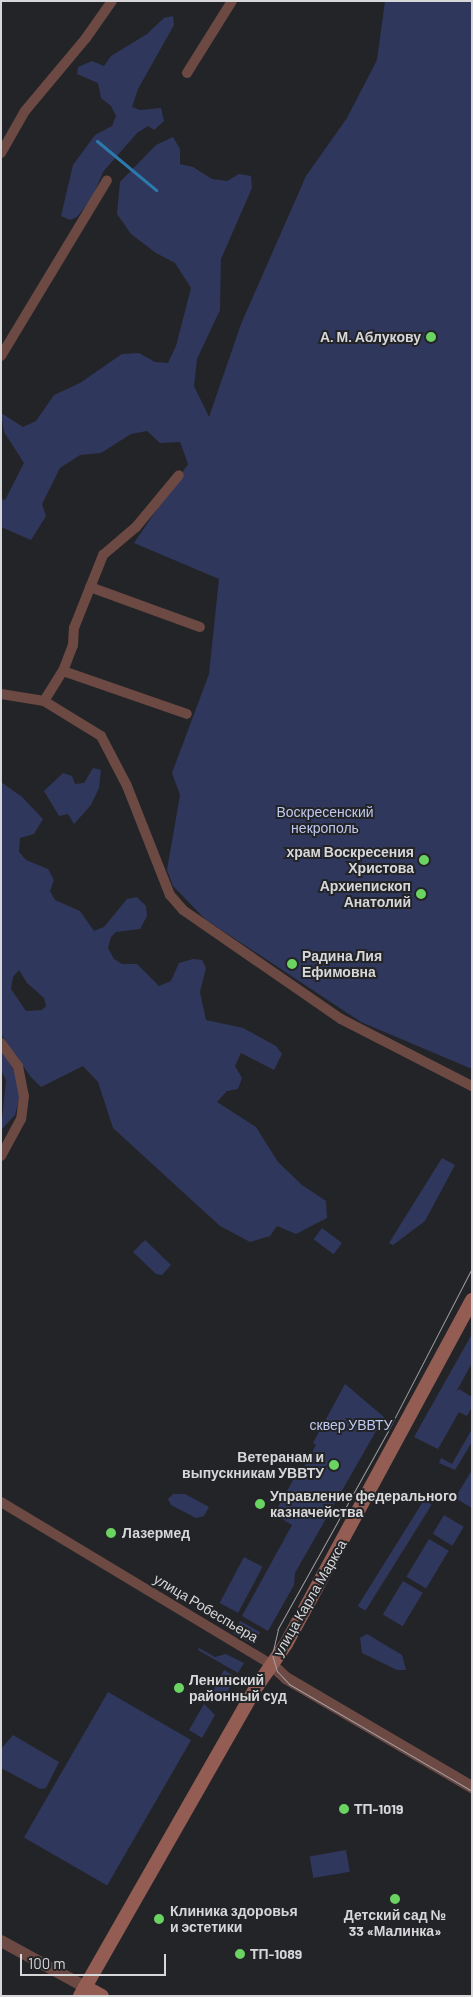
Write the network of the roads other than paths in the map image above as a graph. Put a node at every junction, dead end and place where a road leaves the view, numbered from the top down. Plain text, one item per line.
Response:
1 (112, 1) edge
2 (232, 1) edge
3 (187, 73) dead end
4 (1, 153) edge
5 (107, 180) dead end
6 (1, 356) edge
7 (179, 475) dead end
8 (90, 587) junction
9 (200, 627) dead end
10 (63, 671) junction
11 (1, 694) edge
12 (44, 700) junction
13 (187, 714) dead end
14 (1, 1043) edge
15 (472, 1086) edge
16 (1, 1156) edge
17 (472, 1300) edge
18 (1, 1502) edge
19 (272, 1665) junction
20 (472, 1787) edge
21 (1, 1940) edge
22 (83, 1991) edge
23 (102, 1996) edge

1 - 4 street
2 - 3 street
5 - 6 street
7 - 8 street
8 - 9 street
8 - 10 street
10 - 12 street
10 - 13 street
11 - 12 street
12 - 15 street
14 - 16 street
17 - 19 main road, улица Карла Маркса
18 - 19 street, улица Робеспьера
19 - 20 street, улица Робеспьера
19 - 22 main road, улица Карла Маркса
21 - 22 street
22 - 23 main road

